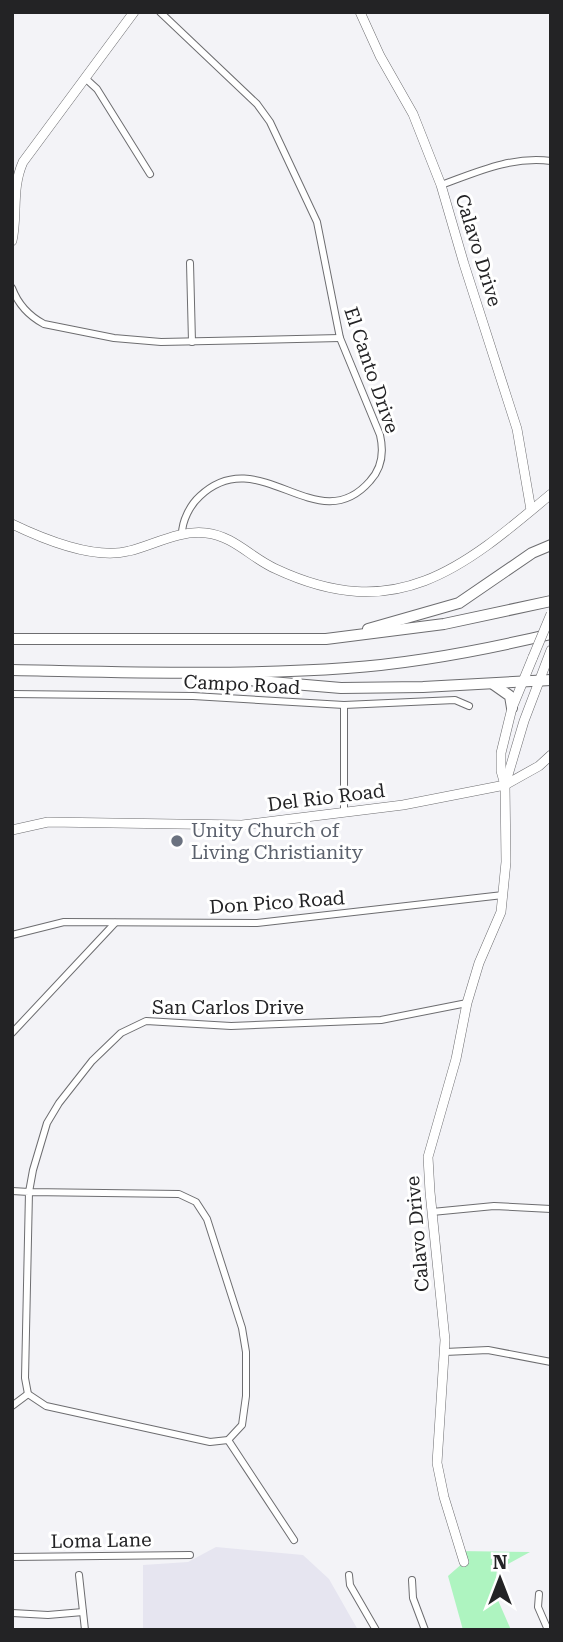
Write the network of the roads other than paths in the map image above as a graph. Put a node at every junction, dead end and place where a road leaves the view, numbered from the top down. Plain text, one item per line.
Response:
1 (134, 12) edge
2 (160, 12) edge
3 (360, 12) edge
4 (85, 78) junction
5 (551, 161) edge
6 (150, 174) dead end
7 (441, 185) junction
8 (12, 241) edge
9 (190, 263) dead end
10 (12, 288) edge
11 (20, 304) junction
12 (12, 307) edge
13 (340, 338) junction
14 (192, 342) junction
15 (551, 494) edge
16 (531, 510) junction
17 (12, 523) edge
18 (182, 534) junction
19 (551, 545) edge
20 (551, 601) edge
21 (551, 614) edge
22 (551, 634) edge
23 (12, 638) edge
24 (326, 639) junction
25 (549, 654) edge
26 (12, 670) edge
27 (177, 672) junction
28 (551, 680) edge
29 (523, 682) junction
30 (538, 682) junction
31 (491, 683) junction
32 (12, 694) edge
33 (344, 705) junction
34 (470, 706) dead end
35 (512, 708) junction
36 (551, 755) edge
37 (505, 785) junction
38 (344, 812) junction
39 (12, 830) edge
40 (503, 895) junction
41 (115, 923) junction
42 (12, 935) edge
43 (467, 1003) junction
44 (12, 1033) edge
45 (12, 1191) edge
46 (29, 1192) junction
47 (551, 1209) edge
48 (432, 1212) junction
49 (445, 1352) junction
50 (551, 1362) edge
51 (28, 1394) junction
52 (12, 1406) edge
53 (228, 1440) junction
54 (294, 1540) dead end
55 (190, 1555) dead end
56 (12, 1558) edge
57 (464, 1562) dead end
58 (79, 1575) dead end
59 (349, 1575) dead end
60 (412, 1580) dead end
61 (539, 1594) dead end
62 (83, 1612) junction
63 (12, 1613) edge
64 (85, 1630) edge
65 (376, 1630) edge
66 (425, 1630) edge
67 (548, 1630) edge

1 - 4 street
2 - 13 street, El Canto Drive
3 - 7 street, Calavo Drive
4 - 6 street
4 - 8 street
5 - 7 street
7 - 16 street, Calavo Drive
9 - 14 street
10 - 11 street
11 - 12 street
11 - 14 street
13 - 14 street
13 - 18 street, El Canto Drive
15 - 16 street
16 - 18 street
17 - 18 street
19 - 24 highway
20 - 24 highway
21 - 29 street, Calavo Drive, bridge
22 - 27 highway
23 - 24 highway
25 - 30 street, Calavo Drive
26 - 27 highway
27 - 31 highway
28 - 30 highway
29 - 30 highway
29 - 31 highway
29 - 35 street, Calavo Drive
30 - 37 street, Calavo Drive
31 - 35 highway
32 - 33 street, Campo Road
33 - 34 street, Campo Road
33 - 38 street
35 - 37 street, Calavo Drive
36 - 37 street, Del Rio Road
37 - 38 street, Del Rio Road
37 - 40 street, Calavo Drive
38 - 39 street, Del Rio Road
40 - 41 street, Don Pico Road
40 - 43 street, Calavo Drive
41 - 42 street, Don Pico Road
41 - 44 street
43 - 46 street, San Carlos Drive
43 - 48 street, Calavo Drive
45 - 46 street
46 - 51 street, San Carlos Drive
46 - 53 street
47 - 48 street
48 - 49 street, Calavo Drive
49 - 50 street
49 - 57 street, Calavo Drive
51 - 52 street
51 - 53 street
53 - 54 street
55 - 56 street, Loma Lane
58 - 62 street
59 - 65 street
60 - 66 street
61 - 67 street
62 - 63 street
62 - 64 street

